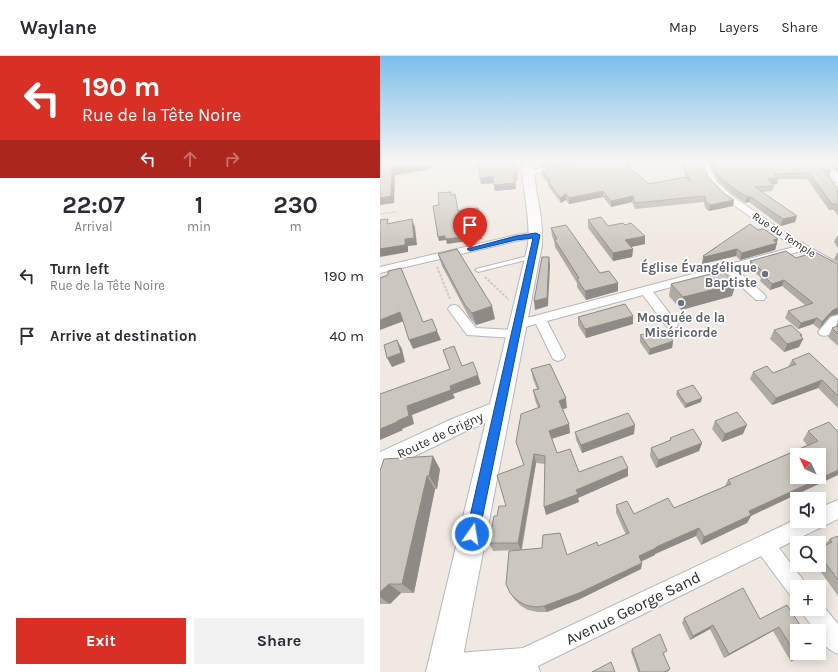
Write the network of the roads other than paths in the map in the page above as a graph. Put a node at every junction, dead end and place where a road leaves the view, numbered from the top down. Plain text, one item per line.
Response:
1 (531, 190) edge
2 (720, 190) edge
3 (536, 235) junction
4 (802, 248) junction
5 (532, 257) junction
6 (728, 268) junction
7 (838, 268) edge
8 (380, 270) edge
9 (478, 270) road end
10 (645, 290) junction
11 (760, 297) dead end
12 (454, 309) road end
13 (540, 319) junction
14 (838, 319) edge
15 (518, 324) junction
16 (672, 324) dead end
17 (825, 332) dead end
18 (558, 356) dead end
19 (500, 408) junction
20 (380, 463) edge
21 (838, 509) edge
22 (826, 515) edge
23 (798, 528) edge
24 (764, 544) junction
25 (791, 580) edge
26 (818, 616) edge
27 (838, 643) edge
28 (526, 666) edge
29 (444, 669) edge

1 - 3 main road
2 - 4 street, Rue du Temple
3 - 5 main road
3 - 8 street
4 - 6 street
4 - 7 street, Rue du Temple
5 - 9 lane
5 - 15 main road
6 - 10 street
6 - 11 street
10 - 13 street
10 - 16 street
12 - 15 street
13 - 15 street
13 - 18 street
14 - 17 street
15 - 19 main road
19 - 20 street, Route de Grigny
19 - 29 main road
21 - 22 street
23 - 24 street, Avenue George Sand
24 - 25 street
24 - 28 street, Avenue George Sand
26 - 27 street
28 - 29 street, Avenue George Sand

